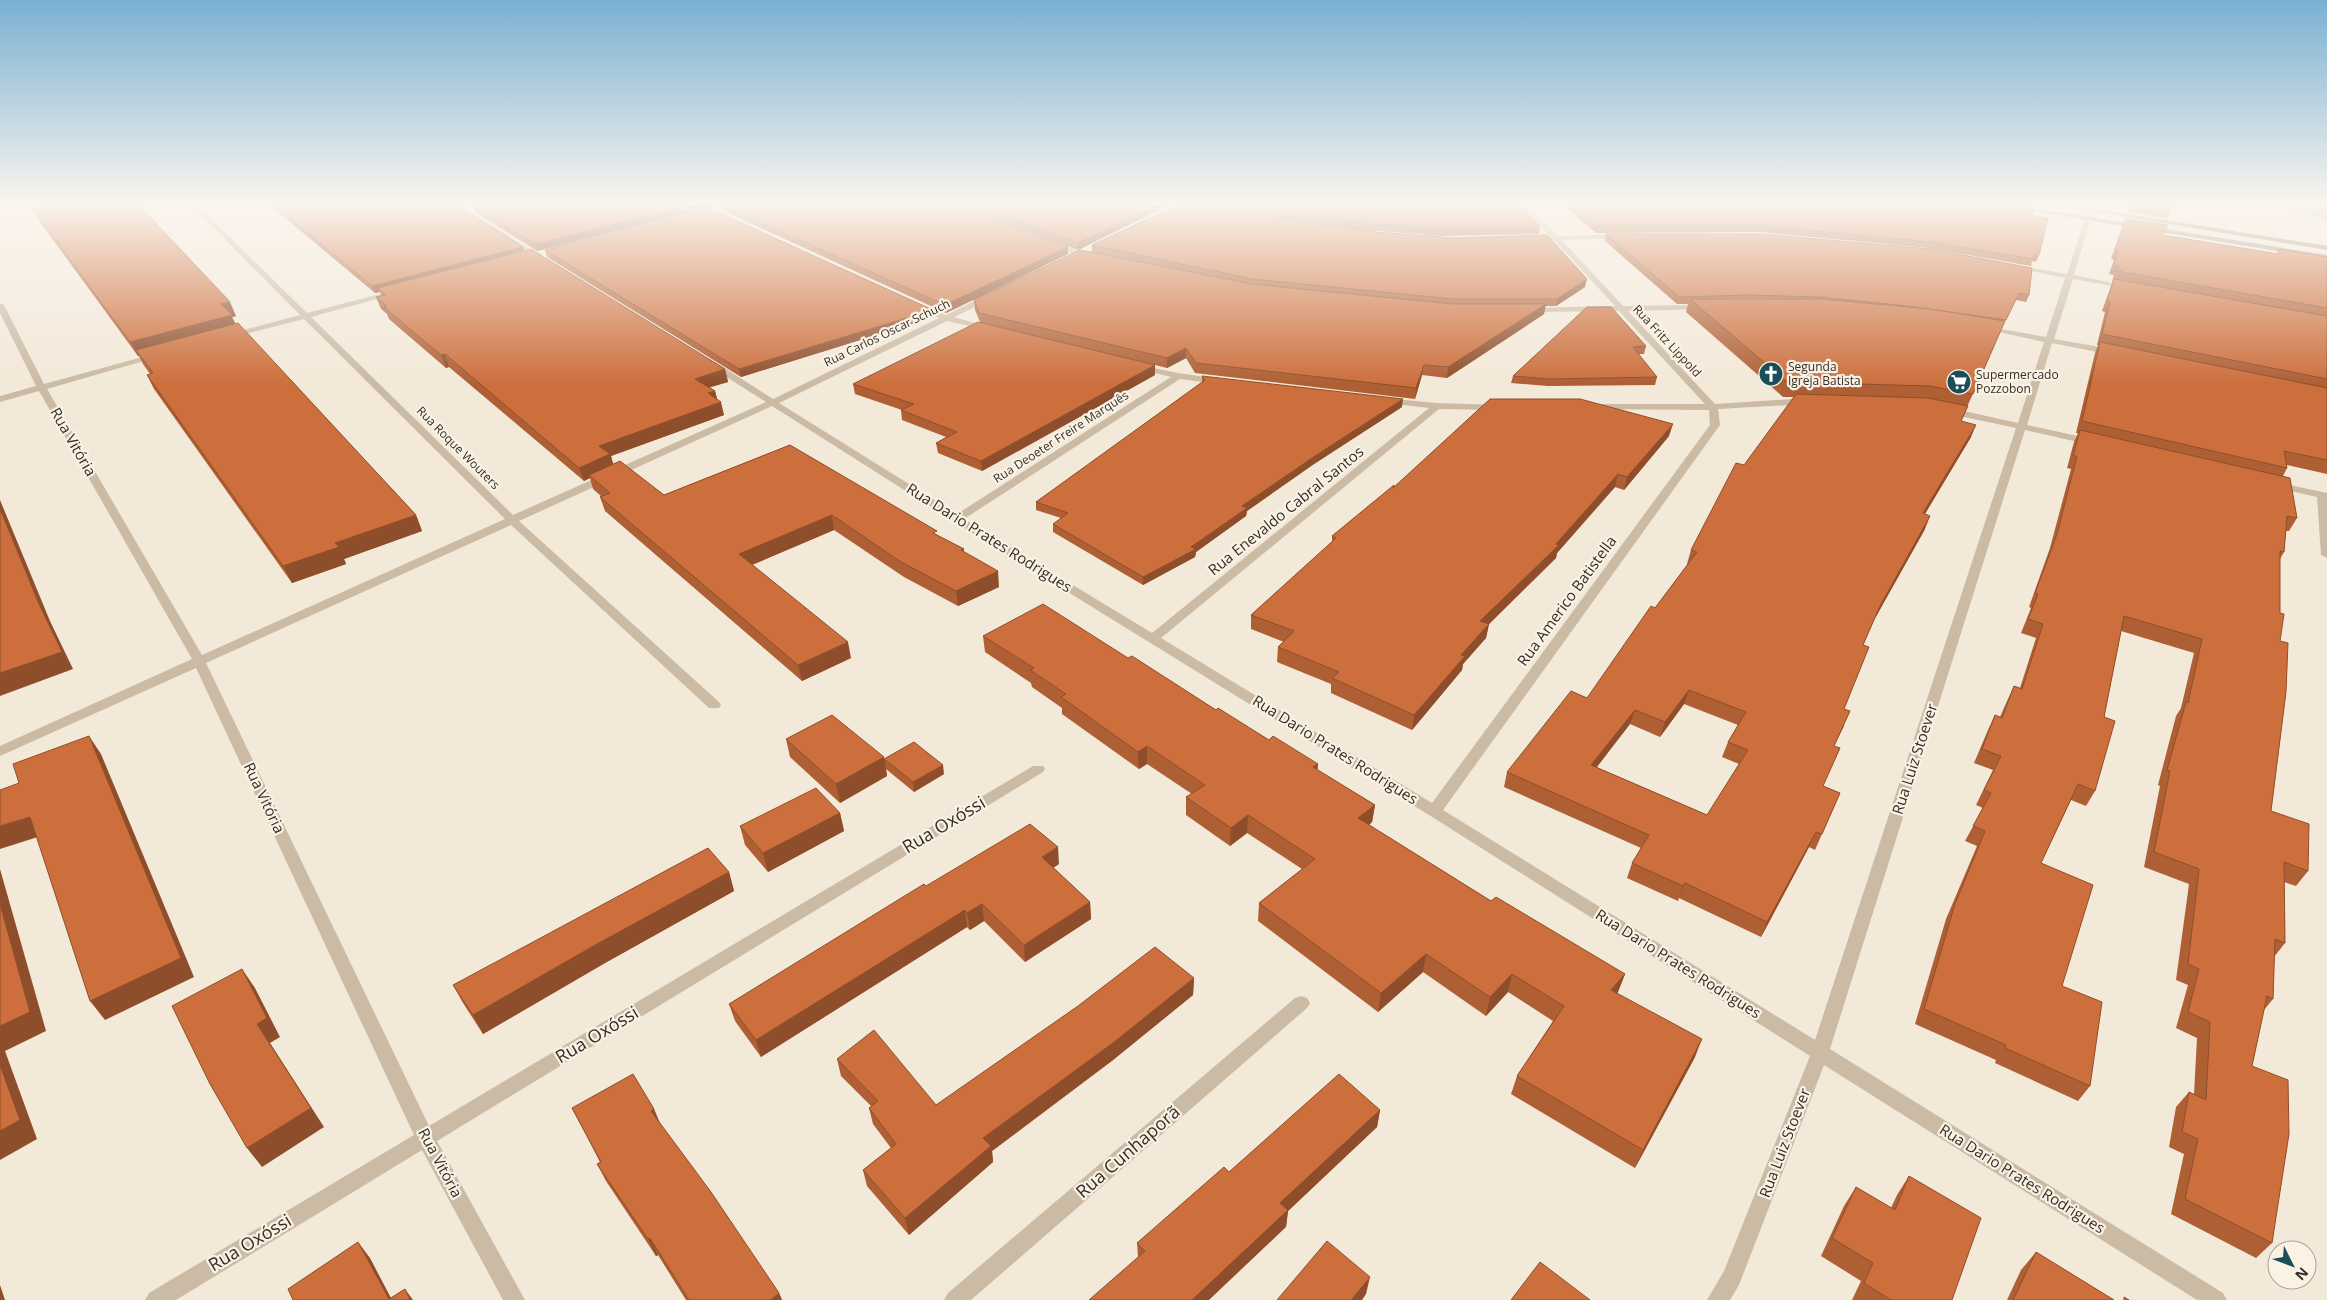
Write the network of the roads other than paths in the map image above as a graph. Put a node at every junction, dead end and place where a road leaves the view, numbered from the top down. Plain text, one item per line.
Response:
1 (253, 263) edge
2 (549, 263) edge
3 (1579, 263) edge
4 (2074, 263) edge
5 (2004, 265) edge
6 (554, 266) edge
7 (2070, 277) junction
8 (410, 287) edge
9 (2136, 289) edge
10 (999, 292) edge
11 (910, 302) edge
12 (0, 305) edge
13 (1715, 307) edge
14 (1519, 310) edge
15 (1623, 310) junction
16 (307, 315) junction
17 (946, 318) junction
18 (1973, 326) edge
19 (995, 330) edge
20 (222, 338) edge
21 (2049, 339) junction
22 (164, 354) edge
23 (2126, 355) edge
24 (706, 360) edge
25 (1130, 364) edge
26 (1178, 376) junction
27 (1226, 382) edge
28 (41, 387) junction
29 (0, 398) edge
30 (1379, 400) edge
31 (773, 402) junction
32 (1820, 402) edge
33 (1437, 406) junction
34 (1506, 406) edge
35 (1585, 407) edge
36 (1713, 407) junction
37 (1941, 409) edge
38 (2022, 425) junction
39 (2099, 443) edge
40 (2264, 482) edge
41 (2324, 496) edge
42 (957, 518) junction
43 (512, 520) junction
44 (2327, 554) edge
45 (1154, 638) junction
46 (199, 661) junction
47 (714, 705) dead end
48 (0, 750) edge
49 (1038, 769) dead end
50 (1434, 811) junction
51 (1301, 1003) dead end
52 (1820, 1053) junction
53 (425, 1138) junction
54 (156, 1300) edge
55 (514, 1300) edge
56 (955, 1300) edge
57 (1718, 1300) edge
58 (2216, 1300) edge

1 - 16 street, Rua Roque Wouters
2 - 6 street
3 - 15 street, Rua Fritz Lippold
4 - 7 street, Rua Luiz Stoever
5 - 7 street
7 - 9 street
7 - 21 street, Rua Luiz Stoever
8 - 16 street
10 - 17 street, Rua Carlos Oscar Schuch
11 - 17 street
12 - 28 street, Rua Vitória
13 - 15 street
14 - 15 street
15 - 36 street, Rua Fritz Lippold
16 - 20 street
16 - 43 street, Rua Roque Wouters
17 - 19 street
17 - 31 street, Rua Carlos Oscar Schuch
18 - 21 street
21 - 23 street
21 - 38 street, Rua Luiz Stoever
22 - 28 street
24 - 31 street, Rua Dario Prates Rodrigues
25 - 26 street
26 - 27 street
26 - 42 street, Rua Deoeter Freire Marquês
28 - 29 street
28 - 46 street, Rua Vitória
30 - 33 street
31 - 42 street, Rua Dario Prates Rodrigues
31 - 43 street, Rua Carlos Oscar Schuch
32 - 36 street
33 - 34 street
33 - 45 street, Rua Enevaldo Cabral Santos
35 - 36 street
36 - 50 street, Rua Americo Batistella
37 - 38 street
38 - 39 street
38 - 52 street, Rua Luiz Stoever
40 - 41 street
41 - 44 street
42 - 45 street, Rua Dario Prates Rodrigues
43 - 46 street, Rua Carlos Oscar Schuch
43 - 47 street, Rua Roque Wouters
45 - 50 street, Rua Dario Prates Rodrigues
46 - 48 street, Rua Carlos Oscar Schuch
46 - 53 street, Rua Vitória
49 - 53 street, Rua Oxóssi
50 - 52 street, Rua Dario Prates Rodrigues
51 - 56 street, Rua Cunhaporã
52 - 57 street, Rua Luiz Stoever
52 - 58 street, Rua Dario Prates Rodrigues
53 - 54 street, Rua Oxóssi
53 - 55 street, Rua Vitória

